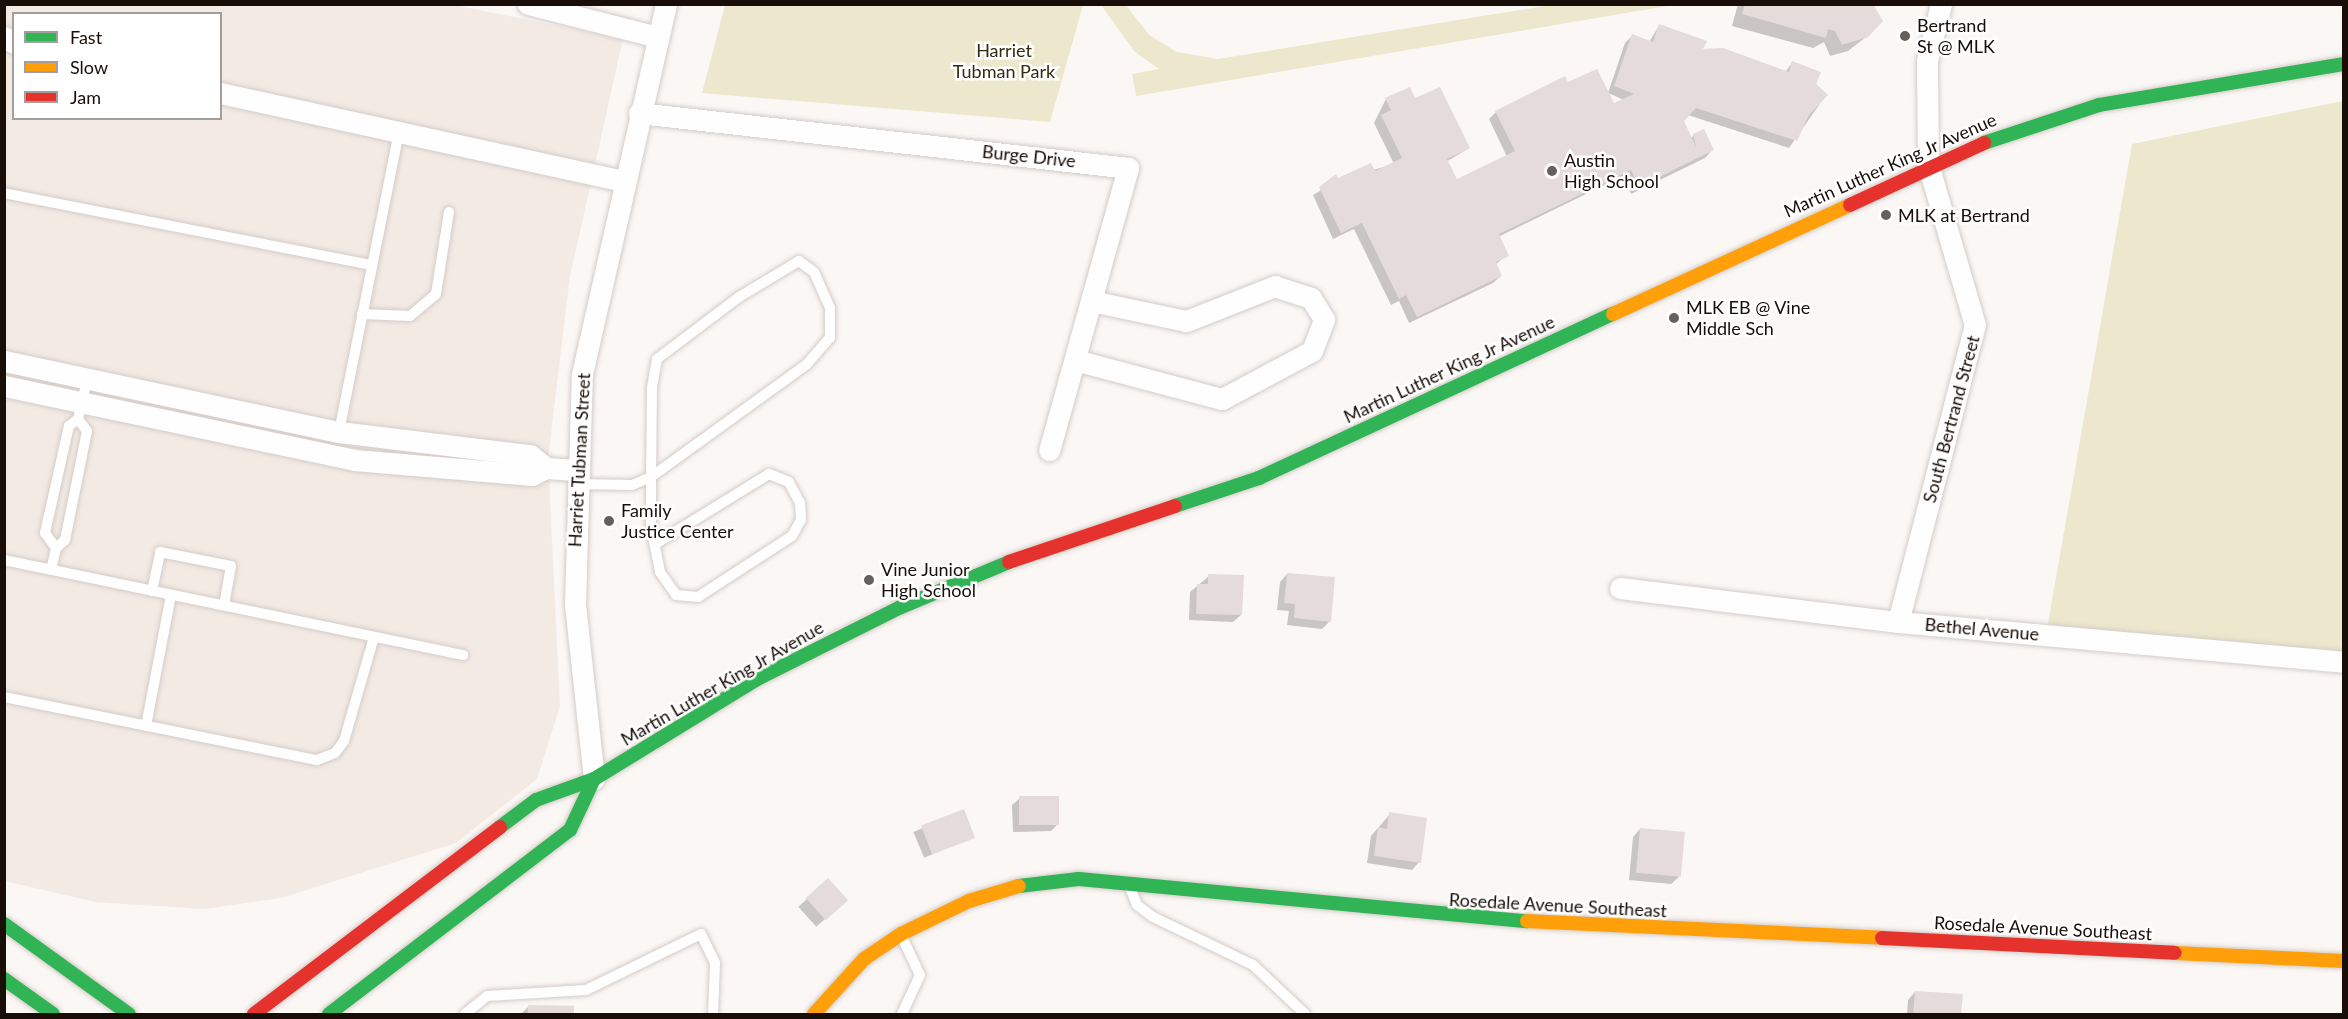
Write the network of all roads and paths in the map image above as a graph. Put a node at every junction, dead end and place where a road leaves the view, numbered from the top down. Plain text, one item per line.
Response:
1 (528, 4) edge
2 (666, 4) edge
3 (1941, 4) edge
4 (657, 37) junction
5 (2342, 60) edge
6 (222, 93) edge
7 (639, 113) junction
8 (399, 132) junction
9 (1928, 164) junction
10 (624, 181) junction
11 (4, 192) edge
12 (449, 212) dead end
13 (372, 265) junction
14 (1091, 300) junction
15 (362, 314) junction
16 (1075, 360) junction
17 (4, 361) edge
18 (87, 380) junction
19 (4, 386) edge
20 (80, 411) junction
21 (339, 432) junction
22 (1049, 450) dead end
23 (546, 468) junction
24 (575, 477) junction
25 (651, 477) junction
26 (655, 544) junction
27 (56, 548) junction
28 (4, 560) edge
29 (51, 570) junction
30 (1620, 588) dead end
31 (152, 591) junction
32 (171, 595) junction
33 (224, 605) junction
34 (1898, 622) junction
35 (375, 637) junction
36 (463, 655) dead end
37 (2343, 662) edge
38 (4, 698) edge
39 (146, 726) junction
40 (594, 779) junction
41 (1127, 881) junction
42 (4, 924) edge
43 (901, 934) junction
44 (2343, 961) edge
45 (4, 979) edge
46 (53, 1014) edge
47 (129, 1014) edge
48 (254, 1014) edge
49 (329, 1014) edge
50 (465, 1014) edge
51 (713, 1014) edge
52 (814, 1014) edge
53 (902, 1014) edge
54 (1305, 1014) edge

1 - 4 street
2 - 4 street, Harriet Tubman Street
3 - 9 street, South Bertrand Street
4 - 7 street, Harriet Tubman Street
5 - 9 main road, Martin Luther King Jr Avenue
6 - 8 street
7 - 10 street, Harriet Tubman Street
7 - 14 street, Burge Drive
8 - 10 street
8 - 13 lane
9 - 34 street, South Bertrand Street
9 - 40 main road, Martin Luther King Jr Avenue
10 - 24 street, Harriet Tubman Street
11 - 13 lane
12 - 15 lane
13 - 15 lane
14 - 16 street, Burge Drive
14 - 16 street
15 - 21 lane
16 - 22 street, Burge Drive
17 - 18 street
18 - 20 lane
18 - 21 street
19 - 20 street
20 - 23 street
20 - 27 lane
20 - 27 lane
21 - 23 street
23 - 24 street
24 - 25 lane
24 - 40 street, Harriet Tubman Street
25 - 25 lane
25 - 26 lane
26 - 26 lane
27 - 29 lane
28 - 29 lane
29 - 31 lane
30 - 34 street, Bethel Avenue
31 - 32 lane
31 - 33 lane
32 - 33 lane
32 - 39 lane
33 - 35 lane
34 - 37 street, Bethel Avenue
35 - 36 lane
35 - 39 lane
38 - 39 lane
40 - 48 main road, Martin Luther King Jr Avenue
40 - 49 main road
41 - 43 main road, Rosedale Avenue Southeast
41 - 44 main road, Rosedale Avenue Southeast
41 - 54 lane
42 - 47 main road
43 - 52 main road, Rosedale Avenue Southeast
43 - 53 lane
45 - 46 main road
50 - 51 lane

